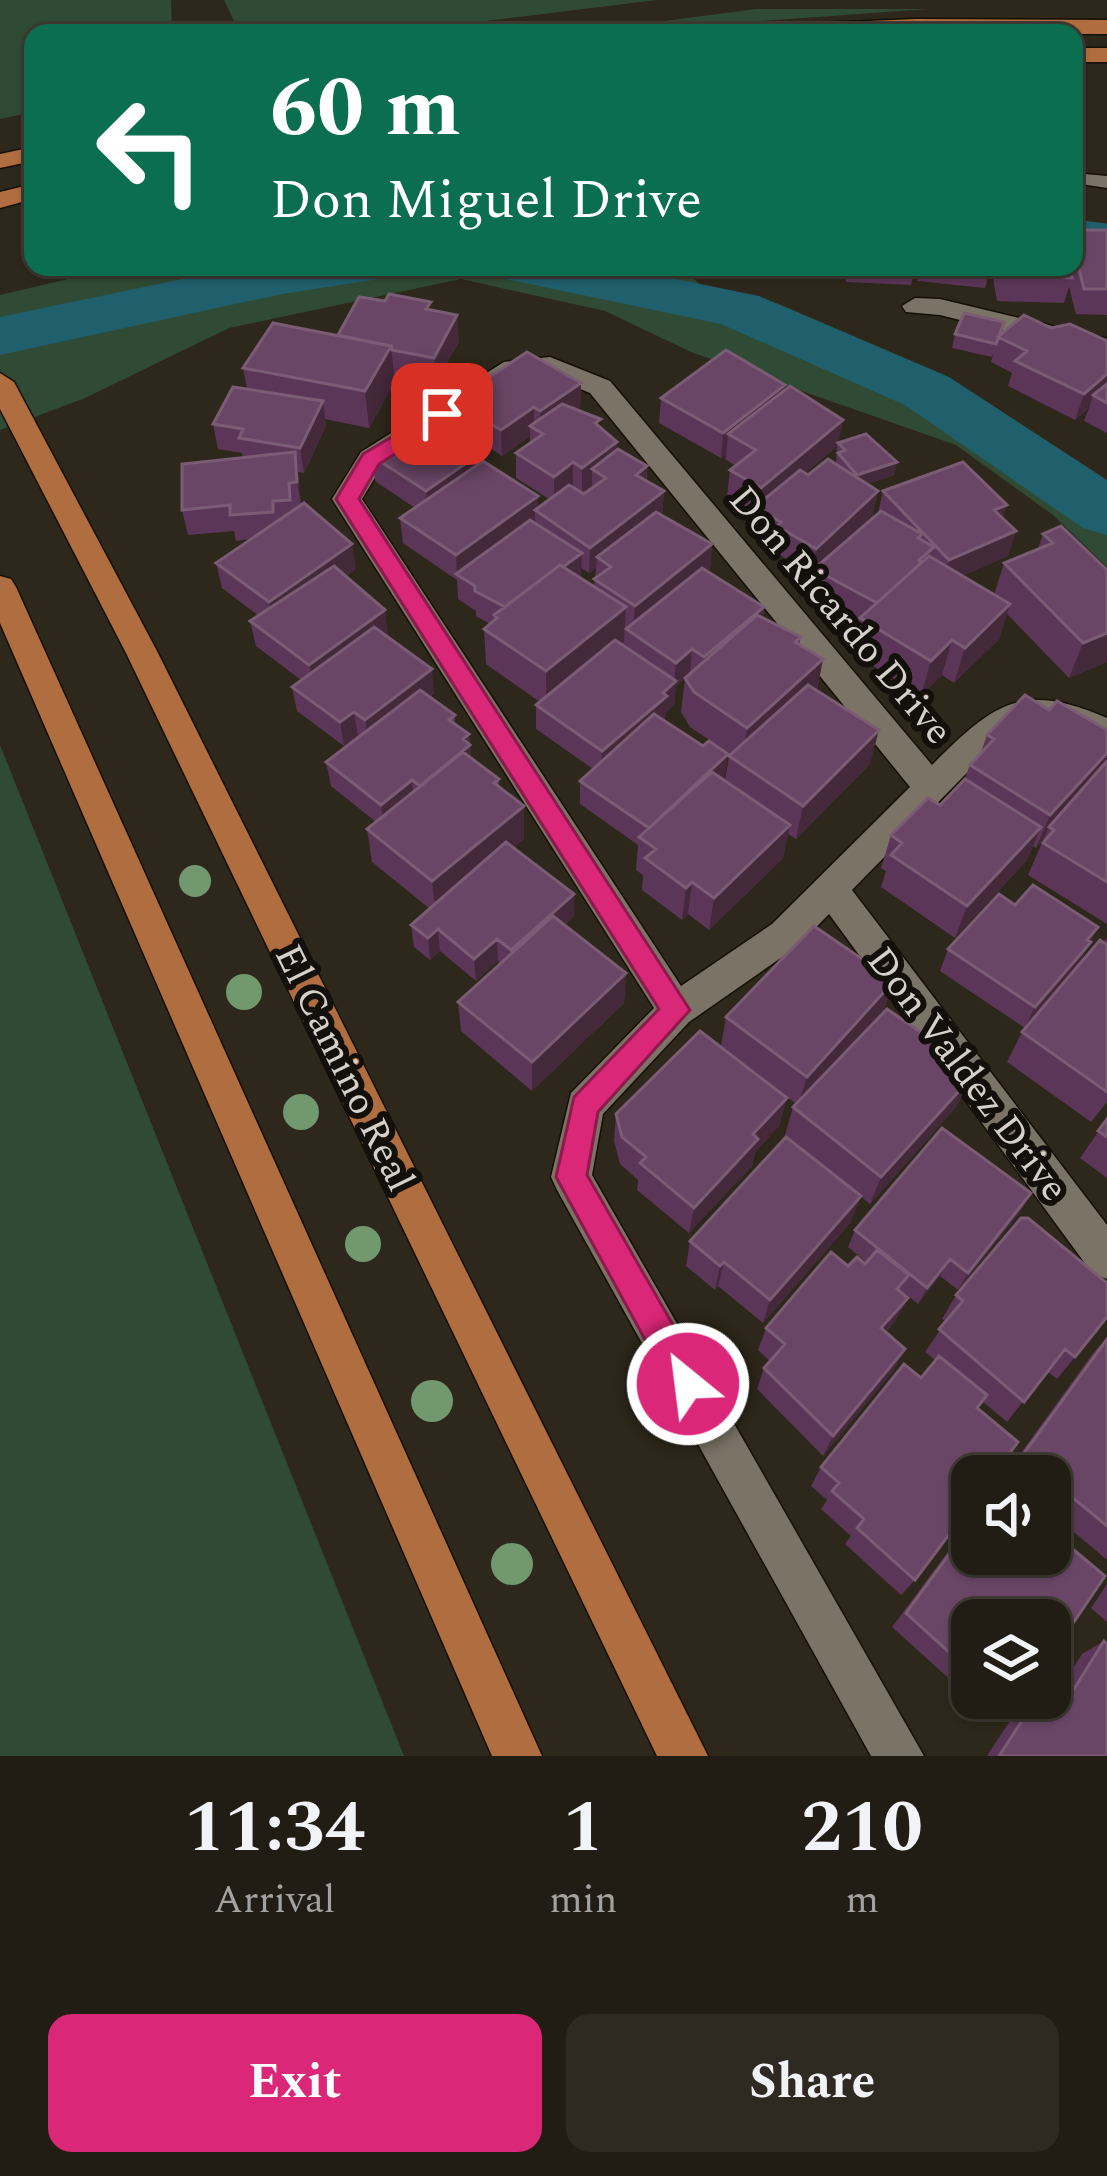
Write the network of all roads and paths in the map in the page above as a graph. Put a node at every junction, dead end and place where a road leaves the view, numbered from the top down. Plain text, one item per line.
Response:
1 (915, 306) dead end
2 (1107, 348) edge
3 (6, 394) edge
4 (0, 587) edge
5 (1107, 734) edge
6 (932, 788) junction
7 (830, 888) junction
8 (676, 1010) junction
9 (1107, 1259) edge
10 (517, 1756) edge
11 (683, 1756) edge
12 (899, 1756) edge

1 - 2 street
3 - 11 main road, El Camino Real
4 - 10 main road
5 - 6 street, Don Ricardo Drive
6 - 7 street
6 - 8 street, Don Ricardo Drive
7 - 8 street
7 - 9 street, Don Valdez Drive
8 - 12 street

